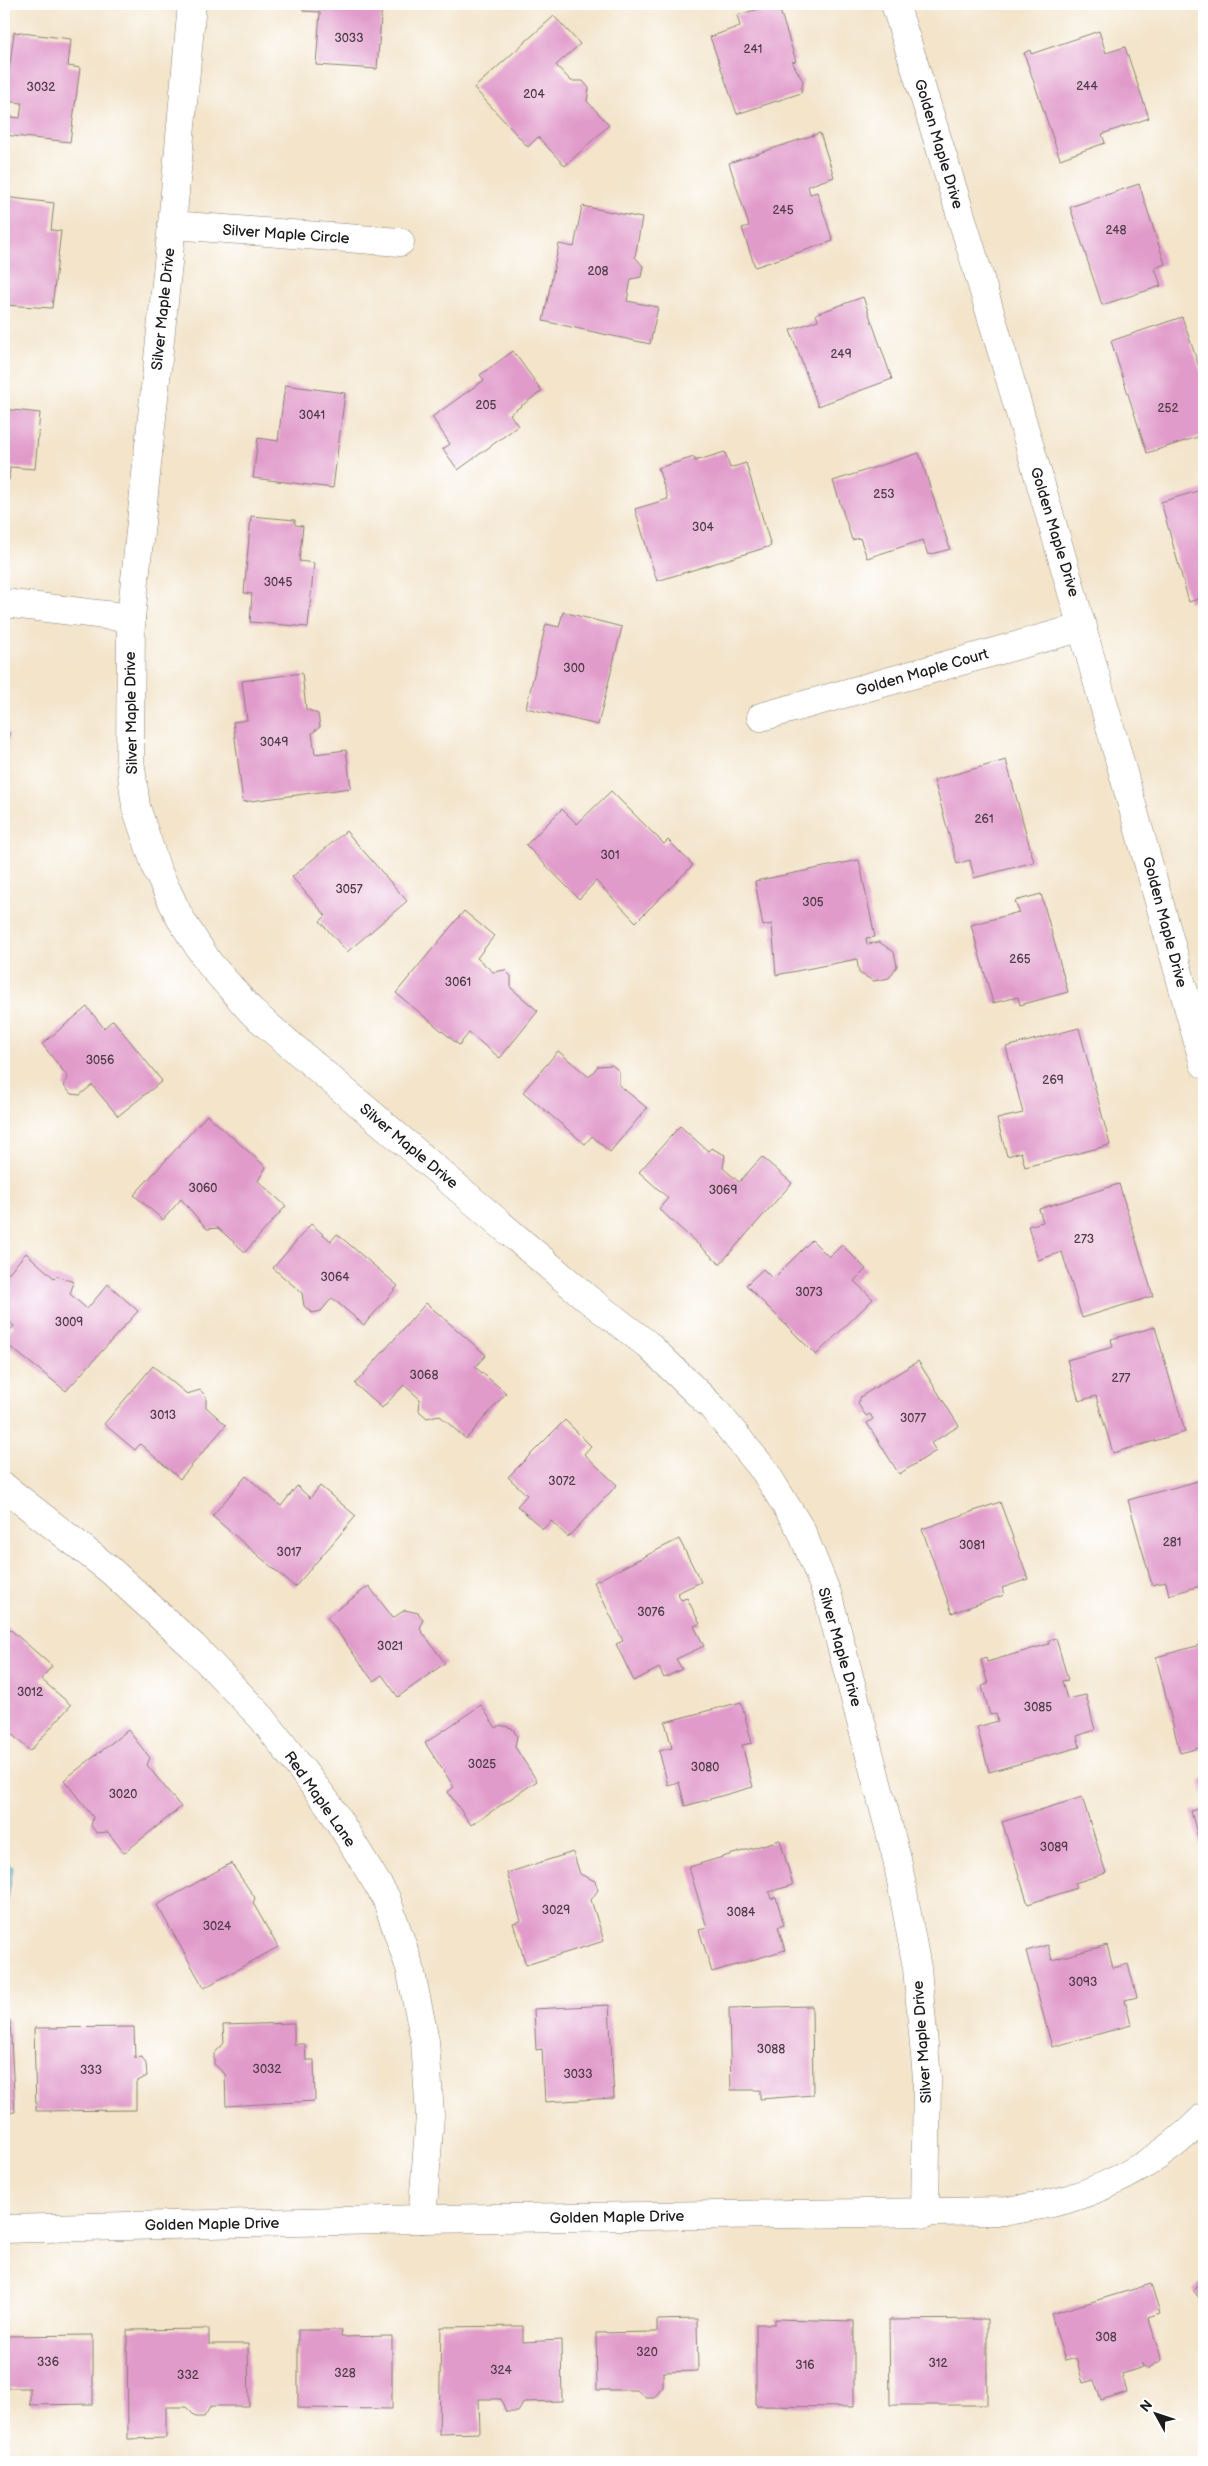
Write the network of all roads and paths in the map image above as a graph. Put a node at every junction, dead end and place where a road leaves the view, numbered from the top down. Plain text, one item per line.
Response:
1 (192, 4) edge
2 (895, 4) edge
3 (172, 225) junction
4 (400, 242) dead end
5 (4, 604) edge
6 (131, 618) junction
7 (1083, 627) junction
8 (761, 717) dead end
9 (1204, 1064) edge
10 (4, 1487) edge
11 (1204, 2117) edge
12 (925, 2214) junction
13 (422, 2219) junction
14 (4, 2229) edge

1 - 3 street, Silver Maple Drive
2 - 7 street, Golden Maple Drive
3 - 4 street, Silver Maple Circle
3 - 6 street, Silver Maple Drive
5 - 6 street
6 - 12 street, Silver Maple Drive
7 - 8 street, Golden Maple Court
7 - 9 street, Golden Maple Drive
10 - 13 street, Red Maple Lane
11 - 12 street, Golden Maple Drive
12 - 13 street, Golden Maple Drive
13 - 14 street, Golden Maple Drive

